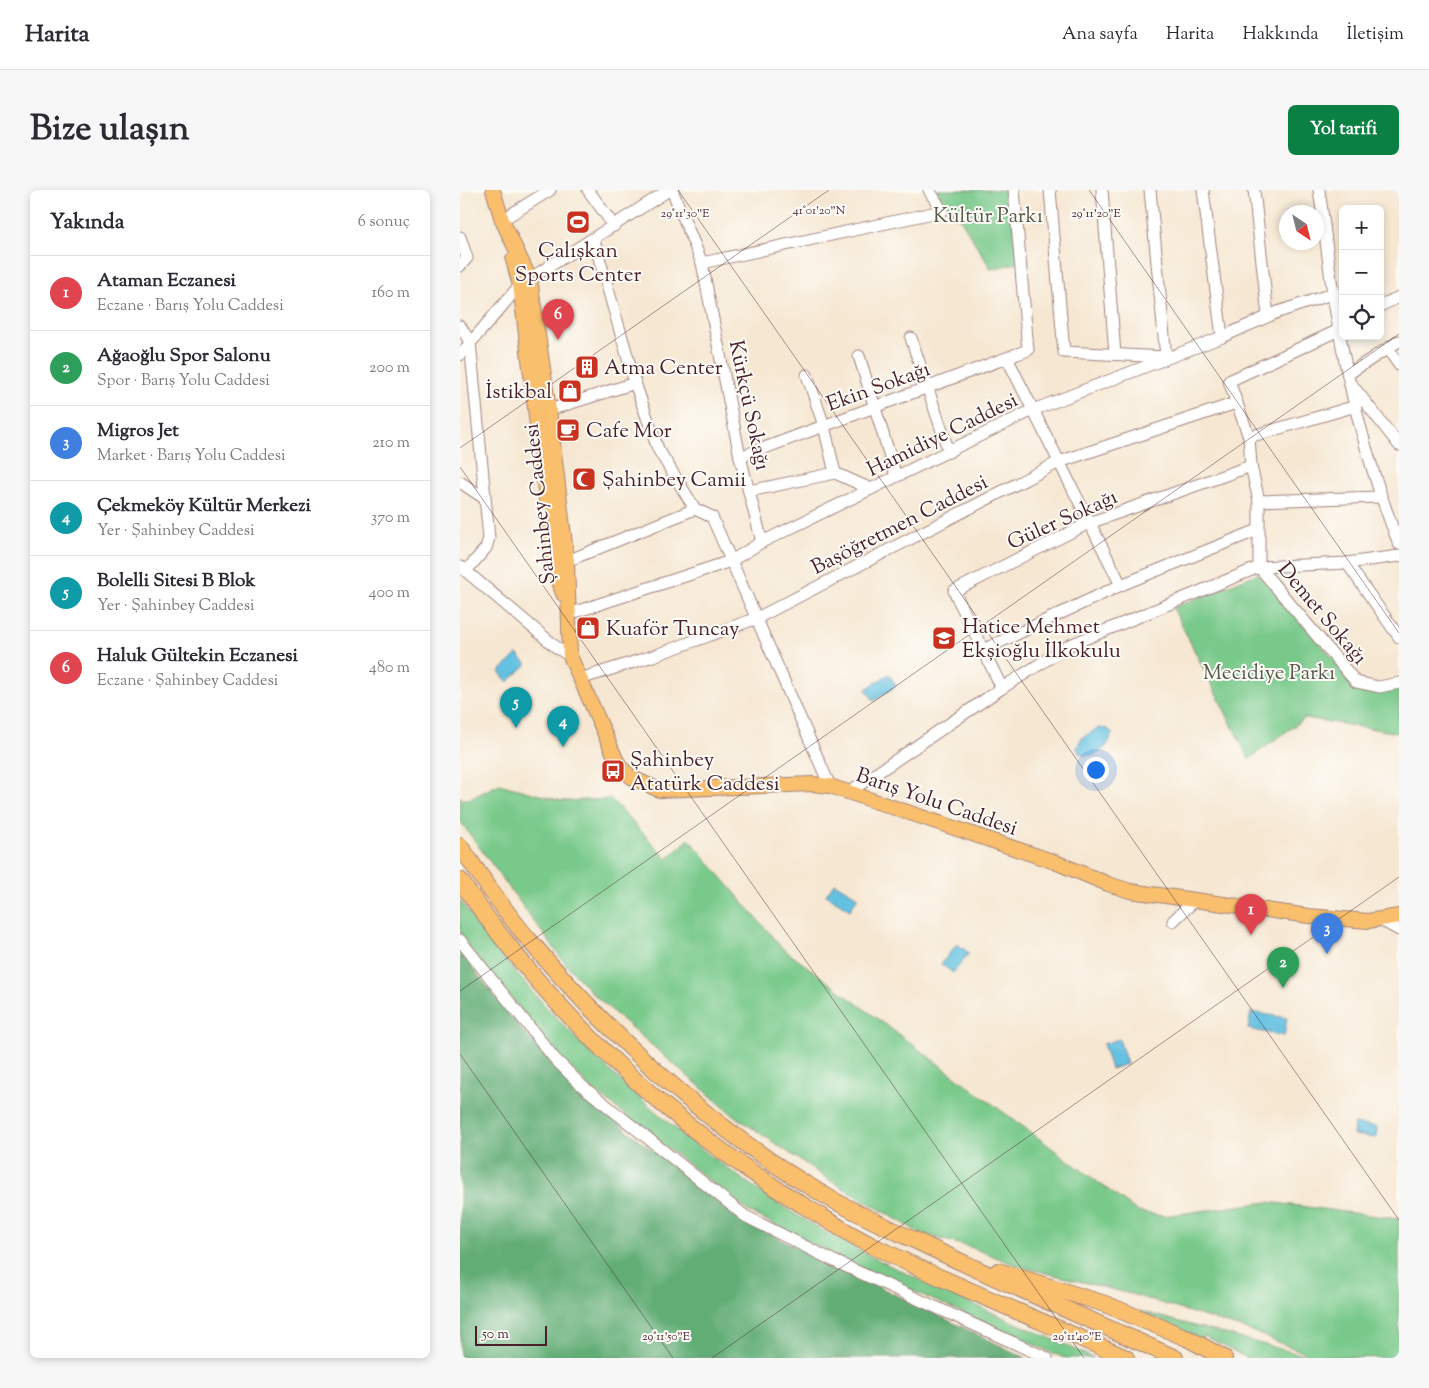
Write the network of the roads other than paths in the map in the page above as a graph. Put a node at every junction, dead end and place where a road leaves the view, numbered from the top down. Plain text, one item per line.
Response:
1 (493, 190) edge
2 (550, 190) edge
3 (588, 190) edge
4 (929, 190) edge
5 (1014, 190) edge
6 (1050, 190) edge
7 (1102, 190) edge
8 (1150, 190) edge
9 (1203, 190) edge
10 (1254, 190) edge
11 (1319, 190) edge
12 (666, 191) edge
13 (502, 220) junction
14 (614, 226) junction
15 (460, 237) edge
16 (594, 240) junction
17 (464, 262) edge
18 (702, 263) junction
19 (525, 282) junction
20 (1335, 293) junction
21 (1399, 297) edge
22 (1384, 304) edge
23 (1268, 316) junction
24 (1339, 319) edge
25 (460, 326) edge
26 (1339, 326) edge
27 (1222, 337) junction
28 (912, 338) dead end
29 (1343, 340) edge
30 (1399, 341) edge
31 (470, 342) junction
32 (1388, 349) junction
33 (1115, 354) junction
34 (460, 355) edge
35 (859, 356) dead end
36 (1166, 357) junction
37 (1007, 358) junction
38 (1399, 364) edge
39 (807, 375) dead end
40 (1349, 378) junction
41 (635, 383) junction
42 (928, 388) junction
43 (1236, 403) junction
44 (1356, 406) junction
45 (875, 407) junction
46 (549, 410) junction
47 (1033, 410) junction
48 (824, 426) junction
49 (1249, 437) junction
50 (1399, 445) edge
51 (949, 452) junction
52 (740, 457) junction
53 (1059, 462) junction
54 (1251, 466) junction
55 (835, 473) junction
56 (896, 476) junction
57 (460, 482) edge
58 (871, 489) junction
59 (749, 491) junction
60 (1380, 497) junction
61 (484, 498) junction
62 (1259, 501) junction
63 (695, 509) junction
64 (1089, 523) junction
65 (1258, 530) junction
66 (762, 542) junction
67 (1399, 544) edge
68 (1399, 556) edge
69 (567, 560) junction
70 (731, 562) junction
71 (1347, 563) junction
72 (1259, 567) junction
73 (463, 569) edge
74 (1121, 585) junction
75 (569, 614) junction
76 (757, 618) junction
77 (1399, 637) edge
78 (983, 650) junction
79 (570, 656) junction
80 (580, 679) junction
81 (1399, 682) edge
82 (1002, 688) junction
83 (830, 786) junction
84 (659, 790) joint
85 (849, 792) junction
86 (460, 846) edge
87 (460, 880) edge
88 (1194, 902) junction
89 (1399, 916) edge
90 (1379, 919) junction
91 (1173, 921) dead end
92 (1399, 930) edge
93 (460, 940) edge
94 (930, 1248) junction
95 (1047, 1358) edge
96 (1126, 1358) edge
97 (1176, 1358) edge
98 (1224, 1358) edge

1 - 13 main road, Şahinbey Caddesi
2 - 13 street
3 - 14 street
4 - 18 street
5 - 37 street, Ekin Sokağı
6 - 33 street
7 - 33 street
8 - 36 street
9 - 27 street
10 - 23 street
11 - 20 street
12 - 14 street
12 - 18 street, Kürkçü Sokağı
13 - 19 main road, Şahinbey Caddesi
14 - 16 street
15 - 17 street
16 - 19 street
16 - 41 street
18 - 52 street, Kürkçü Sokağı
19 - 31 street
19 - 46 main road, Şahinbey Caddesi
19 - 75 main road
20 - 23 street, Hamidiye Caddesi
20 - 24 street
21 - 22 street
23 - 27 street, Hamidiye Caddesi
25 - 31 street
26 - 43 street, Demet Sokağı
27 - 36 street, Hamidiye Caddesi
28 - 42 street
29 - 40 street
30 - 32 street
31 - 34 street
31 - 61 street
32 - 38 street
32 - 40 street
33 - 36 street
35 - 45 street
36 - 47 street, Hamidiye Caddesi
37 - 42 street, Ekin Sokağı
37 - 47 street
39 - 48 street
40 - 44 street
40 - 50 street
41 - 46 street
41 - 63 street
42 - 45 street, Ekin Sokağı
42 - 51 street
43 - 49 street, Demet Sokağı
43 - 53 street, Başöğretmen Caddesi
44 - 49 street
44 - 60 street
45 - 48 street, Ekin Sokağı
45 - 56 street
46 - 69 main road, Şahinbey Caddesi
47 - 51 street, Hamidiye Caddesi
47 - 53 street
48 - 52 street, Ekin Sokağı
48 - 55 street
49 - 54 street, Demet Sokağı
51 - 56 street, Hamidiye Caddesi
52 - 59 street, Kürkçü Sokağı
53 - 64 street
53 - 76 street, Başöğretmen Caddesi
54 - 62 street, Demet Sokağı
54 - 64 street, Güler Sokağı
55 - 58 street
55 - 59 street
56 - 58 street, Hamidiye Caddesi
57 - 61 street
58 - 66 street, Hamidiye Caddesi
59 - 66 street, Kürkçü Sokağı
60 - 62 street
60 - 67 street
61 - 73 street
62 - 65 street, Demet Sokağı
63 - 69 street
63 - 70 street
64 - 74 street
64 - 78 street, Güler Sokağı
65 - 72 street, Demet Sokağı
65 - 74 street
66 - 70 street, Hamidiye Caddesi
68 - 71 street
69 - 75 main road, Şahinbey Caddesi
70 - 75 street, Hamidiye Caddesi
70 - 76 street
71 - 72 street
71 - 77 street
72 - 81 street, Demet Sokağı
72 - 82 street
73 - 79 street
74 - 78 street
75 - 79 main road, Şahinbey Caddesi
76 - 80 street, Başöğretmen Caddesi
76 - 83 street
78 - 82 street
79 - 80 main road, Şahinbey Caddesi
80 - 84 main road, Şahinbey Caddesi
82 - 85 street
83 - 84 main road, Barış Yolu Caddesi
83 - 85 main road, Barış Yolu Caddesi
85 - 88 main road, Barış Yolu Caddesi
86 - 94 highway
87 - 96 highway
88 - 90 main road, Barış Yolu Caddesi
88 - 91 street
89 - 90 main road, Barış Yolu Caddesi
90 - 92 street, Barış Yolu Caddesi
93 - 95 street
94 - 97 highway
94 - 98 highway

